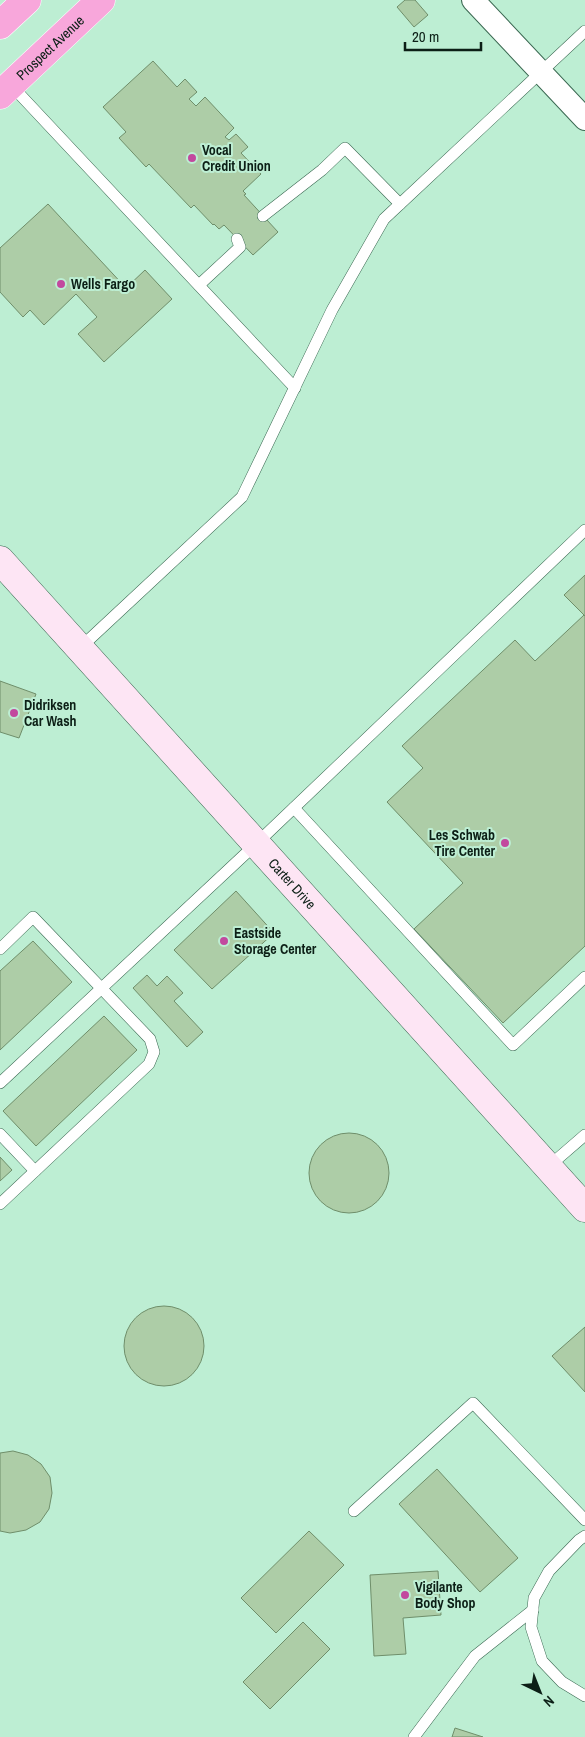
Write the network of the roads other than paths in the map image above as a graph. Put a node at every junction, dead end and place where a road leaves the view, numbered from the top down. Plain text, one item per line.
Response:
1 (27, 0) edge
2 (101, 0) edge
3 (473, 0) edge
4 (0, 25) edge
5 (585, 31) edge
6 (541, 72) junction
7 (6, 90) edge
8 (585, 119) edge
9 (400, 204) junction
10 (263, 216) dead end
11 (237, 239) dead end
12 (199, 285) junction
13 (295, 388) junction
14 (585, 530) edge
15 (0, 560) edge
16 (80, 648) junction
17 (294, 808) junction
18 (256, 844) junction
19 (0, 949) edge
20 (585, 977) edge
21 (102, 988) junction
22 (0, 1084) edge
23 (0, 1134) edge
24 (585, 1135) edge
25 (548, 1167) junction
26 (35, 1171) junction
27 (0, 1204) edge
28 (585, 1208) edge
29 (354, 1511) dead end
30 (585, 1520) edge
31 (585, 1536) edge
32 (533, 1610) junction
33 (585, 1696) edge
34 (414, 1737) edge

1 - 4 highway
2 - 7 highway, Prospect Avenue
3 - 6 street
5 - 6 lane
6 - 8 street
6 - 9 lane
7 - 12 lane
9 - 10 lane
9 - 13 lane
11 - 12 lane
12 - 13 lane
13 - 16 lane
14 - 17 lane
15 - 16 street, Carter Drive
16 - 18 street, Carter Drive
17 - 18 lane
17 - 20 lane
18 - 21 lane
18 - 25 street, Carter Drive
19 - 21 lane
21 - 22 lane
21 - 26 lane
23 - 26 lane
24 - 25 lane
25 - 28 street, Carter Drive
26 - 27 lane
29 - 30 lane
31 - 32 lane
32 - 33 lane
32 - 34 lane

